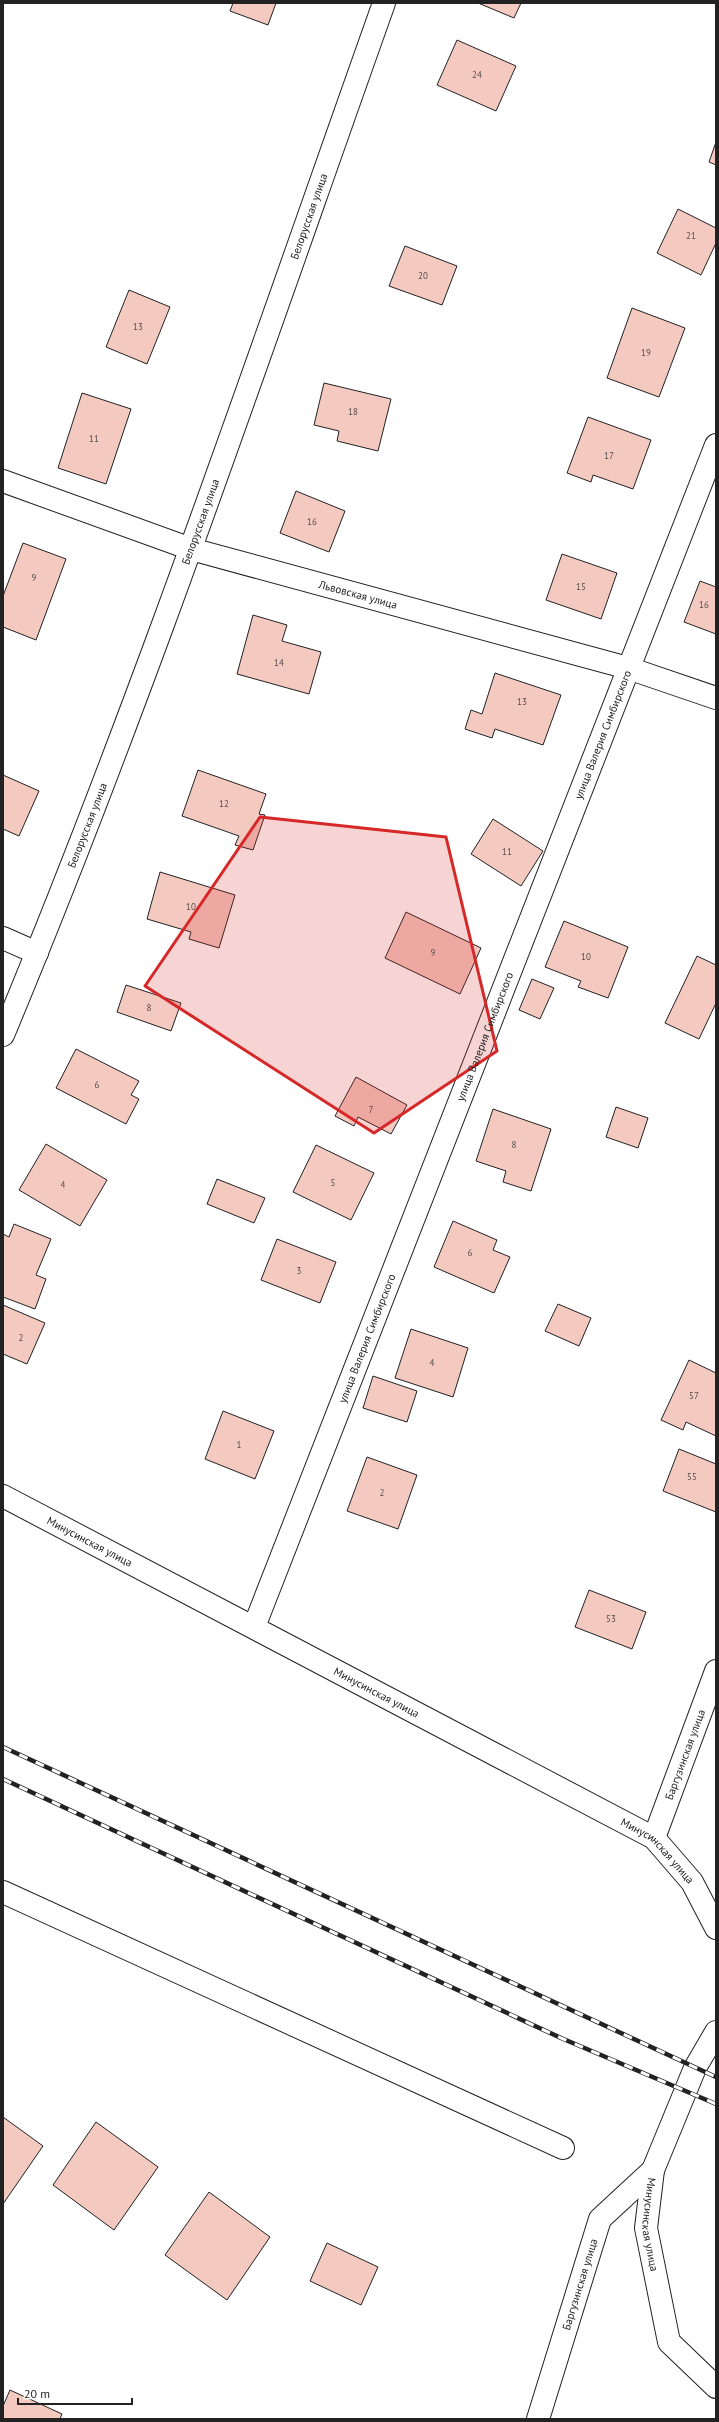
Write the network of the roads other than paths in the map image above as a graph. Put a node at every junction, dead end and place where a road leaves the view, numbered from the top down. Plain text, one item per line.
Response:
1 (384, 3) edge
2 (716, 445) edge
3 (3, 481) edge
4 (191, 549) junction
5 (628, 668) junction
6 (716, 698) edge
7 (3, 938) edge
8 (37, 953) junction
9 (3, 1035) edge
10 (3, 1496) edge
11 (254, 1627) junction
12 (716, 1671) edge
13 (654, 1838) junction
14 (3, 1892) edge
15 (716, 1928) edge
16 (716, 2032) edge
17 (563, 2148) dead end
18 (653, 2170) junction
19 (716, 2387) edge
20 (538, 2419) edge

1 - 4 street, Белорусская улица
2 - 5 street, улица Валерия Симбирского
3 - 4 street, Львовская улица
4 - 5 street, Львовская улица
4 - 8 street, Белорусская улица
5 - 6 street, Львовская улица
5 - 11 street, улица Валерия Симбирского
7 - 8 street
8 - 9 street, Белорусская улица
10 - 11 street, Минусинская улица
11 - 13 street, Минусинская улица
12 - 13 street, Баргузинская улица
13 - 15 street, Минусинская улица
14 - 17 street
16 - 18 street, Минусинская улица
18 - 19 street, Минусинская улица
18 - 20 street, Баргузинская улица

